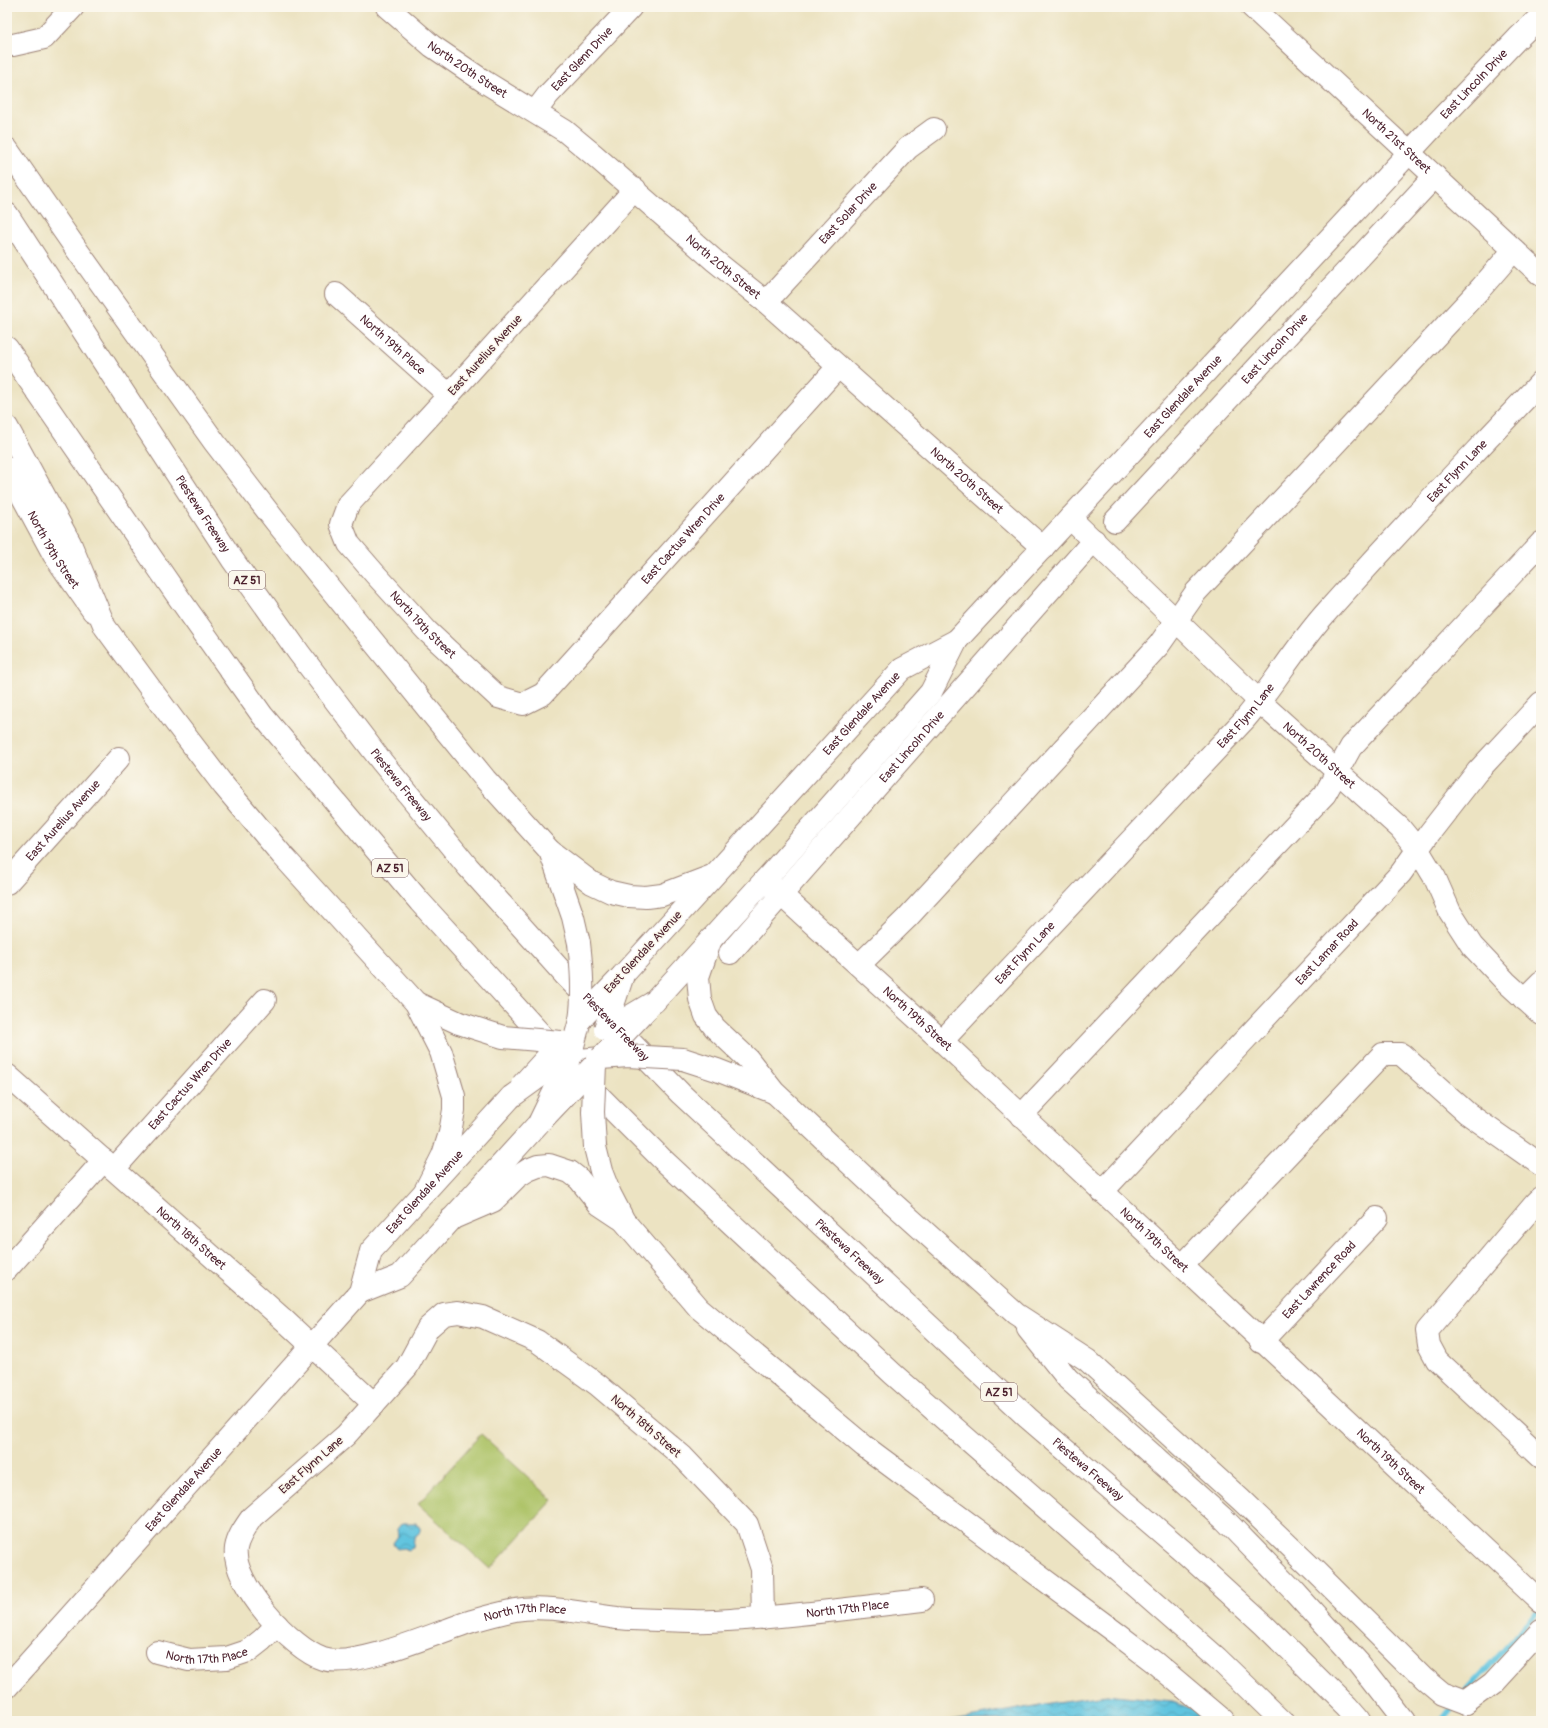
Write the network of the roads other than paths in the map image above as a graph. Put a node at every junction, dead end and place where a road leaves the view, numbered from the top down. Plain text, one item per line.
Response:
1 (73, 7) edge
2 (387, 7) edge
3 (631, 7) edge
4 (1252, 7) edge
5 (1541, 16) edge
6 (13, 44) dead end
7 (535, 112) junction
8 (934, 129) dead end
9 (7, 149) edge
10 (1409, 152) junction
11 (1435, 176) junction
12 (635, 189) junction
13 (7, 214) edge
14 (1514, 250) junction
15 (1541, 275) edge
16 (336, 294) dead end
17 (766, 302) junction
18 (7, 348) edge
19 (838, 367) junction
20 (1541, 382) edge
21 (449, 395) junction
22 (7, 427) edge
23 (7, 468) edge
24 (1070, 518) junction
25 (1115, 521) dead end
26 (341, 524) joint
27 (1094, 540) junction
28 (1541, 543) edge
29 (1043, 548) junction
30 (1175, 621) junction
31 (105, 627) junction
32 (957, 640) junction
33 (1260, 702) junction
34 (1541, 703) edge
35 (523, 704) joint
36 (119, 758) dead end
37 (1337, 771) junction
38 (1418, 850) junction
39 (550, 851) junction
40 (712, 876) junction
41 (765, 880) junction
42 (7, 883) edge
43 (781, 895) junction
44 (712, 939) junction
45 (730, 953) dead end
46 (859, 965) junction
47 (623, 975) junction
48 (1541, 982) edge
49 (1524, 998) junction
50 (265, 1000) dead end
51 (654, 1002) junction
52 (416, 1003) junction
53 (1541, 1014) edge
54 (605, 1029) junction
55 (571, 1040) junction
56 (942, 1041) junction
57 (597, 1060) junction
58 (7, 1075) edge
59 (774, 1092) junction
60 (1021, 1116) junction
61 (539, 1123) junction
62 (109, 1165) junction
63 (1541, 1165) edge
64 (1102, 1192) junction
65 (424, 1193) junction
66 (1541, 1198) edge
67 (1377, 1218) dead end
68 (451, 1219) junction
69 (624, 1221) junction
70 (1182, 1266) junction
71 (7, 1269) edge
72 (360, 1292) junction
73 (444, 1314) joint
74 (1016, 1314) junction
75 (1261, 1342) junction
76 (312, 1347) junction
77 (374, 1404) junction
78 (1541, 1457) edge
79 (922, 1600) dead end
80 (1541, 1602) edge
81 (763, 1618) junction
82 (276, 1625) junction
83 (1541, 1631) edge
84 (157, 1652) dead end
85 (7, 1687) edge
86 (1353, 1714) edge
87 (1399, 1714) edge
88 (1224, 1721) edge
89 (1282, 1721) edge

1 - 6 main road
2 - 7 main road, North 20th Street
3 - 7 main road, East Glenn Drive
4 - 10 main road, North 21st Street
5 - 10 main road, East Lincoln Drive
7 - 12 main road, North 20th Street
8 - 17 main road, East Solar Drive
9 - 39 main road
10 - 11 main road, North 21st Street
10 - 24 main road, East Glendale Avenue
11 - 14 main road, North 21st Street
11 - 25 main road, East Lincoln Drive
12 - 17 main road, North 20th Street
12 - 21 main road, East Aurelius Avenue
13 - 86 main road, Piestewa Freeway / AZ 51
14 - 15 main road, North 21st Street
14 - 30 main road
16 - 21 main road, North 19th Place
17 - 19 main road, North 20th Street
18 - 89 main road, AZ 51
19 - 29 main road, North 20th Street
19 - 35 main road, East Cactus Wren Drive
20 - 33 main road, East Flynn Lane
21 - 26 main road, East Aurelius Avenue
22 - 31 main road
23 - 31 main road, North 19th Street
24 - 27 main road, North 20th Street
24 - 29 main road, East Glendale Avenue
26 - 35 main road, North 19th Street
27 - 30 main road, North 20th Street
27 - 43 main road, East Lincoln Drive
28 - 37 main road
29 - 32 main road, East Glendale Avenue
30 - 33 main road, North 20th Street
30 - 46 main road
31 - 52 main road
32 - 40 main road, East Glendale Avenue
32 - 41 main road, East Glendale Avenue
33 - 37 main road, North 20th Street
33 - 56 main road, East Flynn Lane
34 - 38 main road, East Lamar Road
36 - 42 main road, East Aurelius Avenue
37 - 38 main road, North 20th Street
37 - 60 main road
38 - 49 main road, North 20th Street
38 - 64 main road, East Lamar Road
39 - 40 main road
39 - 55 main road, bridge
40 - 47 main road, East Glendale Avenue
41 - 43 main road, North 19th Street
41 - 44 main road, East Glendale Avenue
43 - 45 main road, East Lincoln Drive
43 - 46 main road, North 19th Street
44 - 51 main road, East Glendale Avenue
44 - 59 main road
46 - 56 main road, North 19th Street
47 - 54 main road, bridge
47 - 55 main road, East Glendale Avenue, bridge
48 - 49 main road
49 - 53 main road, North 20th Street
50 - 62 main road, East Cactus Wren Drive
51 - 54 main road, bridge
51 - 57 main road, East Glendale Avenue, bridge
52 - 55 main road, bridge
52 - 65 main road
54 - 55 main road
54 - 57 main road
55 - 57 main road
55 - 61 main road, bridge
55 - 65 main road, East Glendale Avenue, bridge
56 - 60 main road, North 19th Street
57 - 59 main road, bridge
57 - 61 main road, East Glendale Avenue, bridge
57 - 69 main road, bridge
58 - 62 main road, North 18th Street
59 - 74 main road
60 - 64 main road, North 19th Street
61 - 68 main road, East Glendale Avenue
62 - 71 main road, East Cactus Wren Drive
62 - 76 main road, North 18th Street
63 - 70 main road
64 - 70 main road, North 19th Street
65 - 72 main road, East Glendale Avenue
66 - 78 main road
67 - 75 main road, East Lawrence Road
68 - 69 main road
68 - 72 main road, East Glendale Avenue
69 - 88 main road
70 - 75 main road, North 19th Street
72 - 76 main road, East Glendale Avenue
73 - 77 main road, East Flynn Lane
73 - 81 main road, North 18th Street
74 - 83 main road
74 - 87 main road
75 - 80 main road, North 19th Street
76 - 77 main road, North 18th Street
76 - 85 main road, East Glendale Avenue
77 - 82 main road, East Flynn Lane
79 - 81 main road, North 17th Place
81 - 82 main road, North 17th Place
82 - 84 main road, North 17th Place

